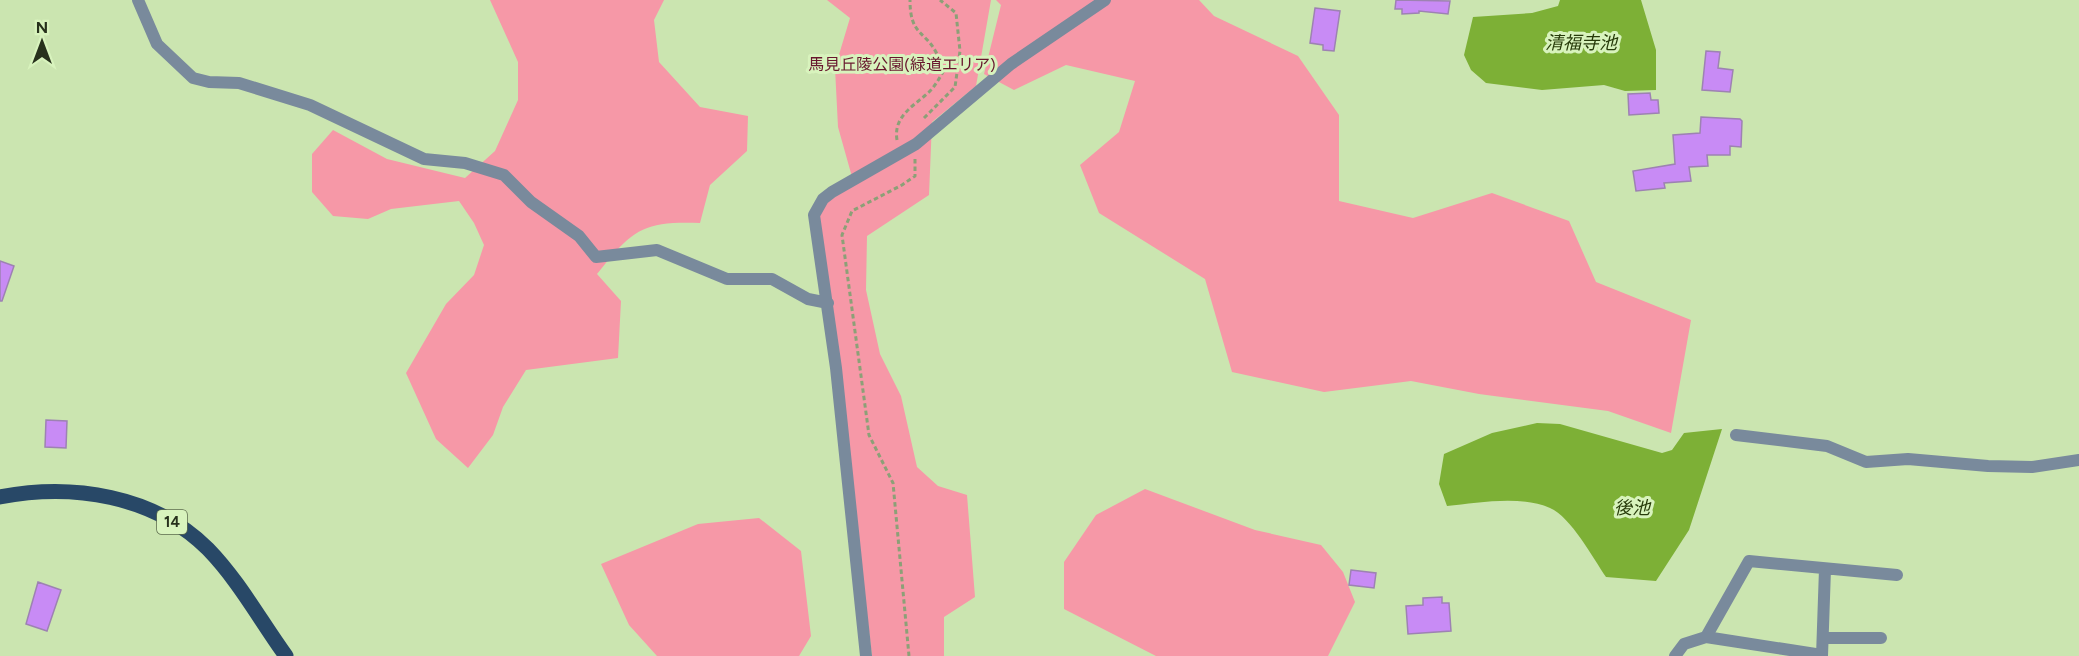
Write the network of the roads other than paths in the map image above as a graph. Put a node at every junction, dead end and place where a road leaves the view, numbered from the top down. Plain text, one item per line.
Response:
1 (138, 0) edge
2 (1105, 0) edge
3 (828, 303) junction
4 (1736, 435) dead end
5 (2079, 460) edge
6 (0, 497) edge
7 (1825, 569) junction
8 (1897, 575) dead end
9 (1706, 637) junction
10 (1823, 638) junction
11 (1881, 638) dead end
12 (1822, 655) edge
13 (286, 656) edge
14 (866, 656) edge
15 (1675, 656) edge

1 - 3 street
2 - 3 street
3 - 14 street
4 - 5 street
6 - 13 main road, 14
7 - 8 street
7 - 9 street
7 - 10 street
9 - 12 street
9 - 15 street
10 - 11 street
10 - 12 street

